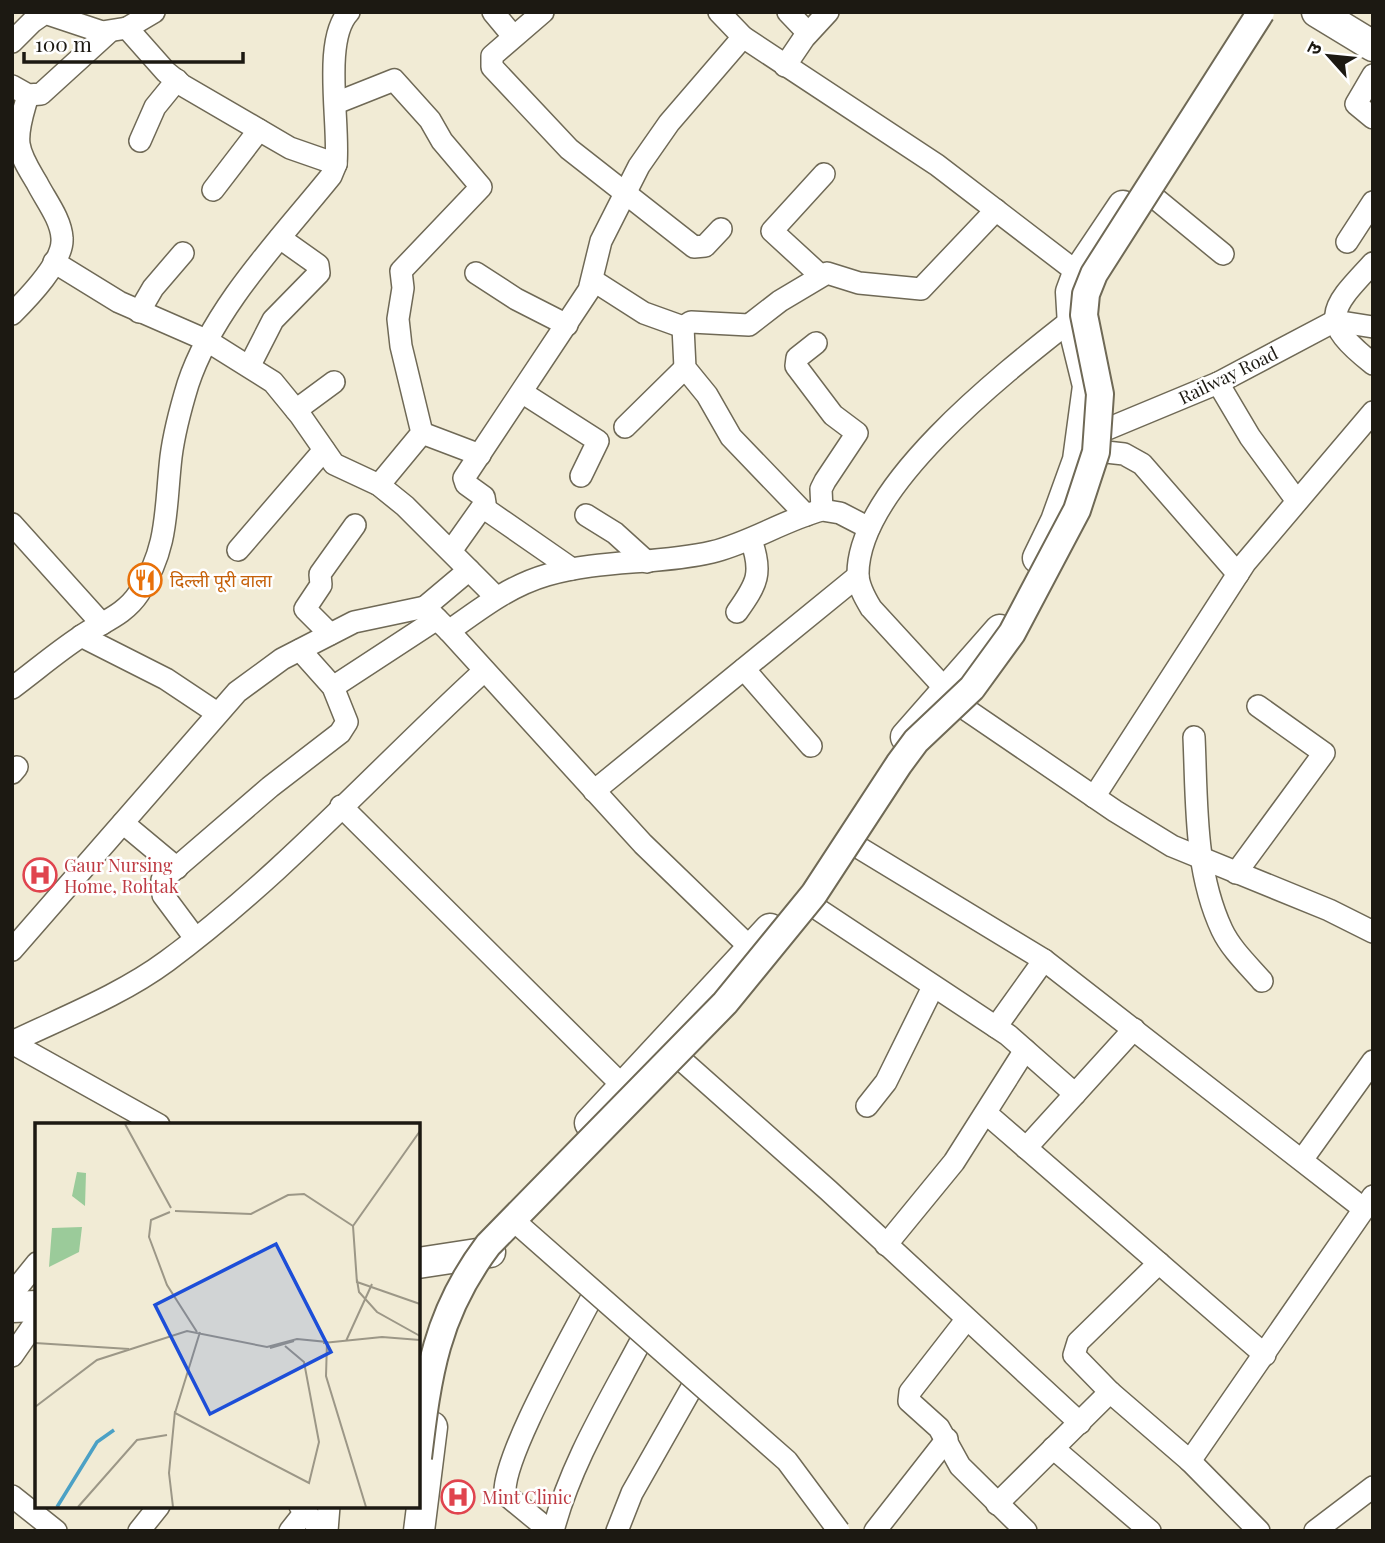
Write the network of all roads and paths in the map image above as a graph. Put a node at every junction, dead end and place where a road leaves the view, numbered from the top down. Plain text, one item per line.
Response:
1 (154, 12) edge
2 (349, 12) edge
3 (493, 12) edge
4 (543, 12) edge
5 (719, 12) edge
6 (788, 12) edge
7 (828, 12) edge
8 (1249, 12) edge
9 (1261, 12) edge
10 (1270, 12) edge
11 (1317, 12) edge
12 (45, 13) edge
13 (118, 31) junction
14 (808, 33) junction
15 (513, 36) junction
16 (743, 37) junction
17 (12, 42) edge
18 (1373, 46) edge
19 (785, 66) junction
20 (1373, 75) edge
21 (177, 80) junction
22 (20, 91) edge
23 (336, 103) junction
24 (1373, 118) edge
25 (259, 130) junction
26 (140, 141) dead end
27 (336, 164) junction
28 (824, 174) dead end
29 (213, 190) dead end
30 (624, 190) junction
31 (1150, 194) junction
32 (1373, 202) edge
33 (996, 210) junction
34 (721, 229) dead end
35 (280, 238) junction
36 (1348, 242) dead end
37 (183, 253) dead end
38 (1223, 254) dead end
39 (54, 262) junction
40 (1373, 263) edge
41 (1089, 268) junction
42 (476, 272) dead end
43 (821, 276) junction
44 (594, 281) junction
45 (139, 312) junction
46 (1079, 313) junction
47 (12, 314) edge
48 (1335, 321) junction
49 (567, 325) junction
50 (683, 327) junction
51 (1373, 327) edge
52 (206, 340) junction
53 (816, 343) dead end
54 (1373, 364) edge
55 (250, 365) junction
56 (685, 368) junction
57 (334, 382) dead end
58 (1218, 383) junction
59 (523, 393) junction
60 (296, 410) junction
61 (1373, 412) edge
62 (625, 427) dead end
63 (422, 433) junction
64 (1093, 439) junction
65 (324, 450) junction
66 (480, 455) junction
67 (581, 476) dead end
68 (379, 485) junction
69 (1297, 501) junction
70 (484, 508) junction
71 (814, 512) junction
72 (586, 514) dead end
73 (12, 524) edge
74 (355, 524) dead end
75 (869, 528) junction
76 (751, 540) junction
77 (238, 550) dead end
78 (451, 551) junction
79 (647, 562) junction
80 (572, 569) junction
81 (469, 570) junction
82 (1238, 574) junction
83 (858, 576) junction
84 (496, 597) junction
85 (737, 612) dead end
86 (437, 619) junction
87 (102, 624) junction
88 (330, 634) junction
89 (81, 636) junction
90 (300, 650) junction
91 (744, 668) junction
92 (484, 671) junction
93 (333, 687) junction
94 (12, 688) edge
95 (953, 699) junction
96 (1258, 706) dead end
97 (217, 713) junction
98 (1194, 737) dead end
99 (811, 746) dead end
100 (594, 791) junction
101 (1094, 797) junction
102 (341, 806) junction
103 (123, 823) junction
104 (853, 844) junction
105 (1200, 858) junction
106 (177, 868) junction
107 (1236, 873) junction
108 (813, 906) junction
109 (1373, 932) edge
110 (195, 938) junction
111 (12, 950) edge
112 (760, 956) junction
113 (1044, 960) junction
114 (1262, 981) dead end
115 (933, 987) junction
116 (996, 1027) junction
117 (1134, 1029) junction
118 (12, 1043) edge
119 (1024, 1050) junction
120 (677, 1056) junction
121 (1373, 1060) edge
122 (630, 1093) junction
123 (1075, 1094) junction
124 (867, 1106) dead end
125 (987, 1114) junction
126 (151, 1123) edge
127 (1027, 1148) junction
128 (1302, 1160) junction
129 (1368, 1203) edge
130 (511, 1219) junction
131 (886, 1245) junction
132 (479, 1254) junction
133 (420, 1263) edge
134 (1159, 1263) junction
135 (35, 1265) edge
136 (594, 1293) junction
137 (12, 1294) edge
138 (35, 1306) edge
139 (12, 1307) edge
140 (967, 1320) junction
141 (35, 1323) edge
142 (643, 1337) junction
143 (1265, 1355) junction
144 (12, 1356) edge
145 (420, 1378) edge
146 (695, 1382) junction
147 (1110, 1392) junction
148 (1080, 1423) junction
149 (947, 1439) junction
150 (420, 1444) edge
151 (1053, 1448) junction
152 (1190, 1461) junction
153 (1373, 1487) edge
154 (12, 1496) edge
155 (997, 1504) junction
156 (157, 1508) edge
157 (329, 1508) edge
158 (405, 1508) edge
159 (303, 1509) edge
160 (38, 1510) edge
161 (55, 1531) edge
162 (139, 1531) edge
163 (290, 1531) edge
164 (324, 1531) edge
165 (402, 1531) edge
166 (419, 1531) edge
167 (551, 1531) edge
168 (617, 1531) edge
169 (837, 1531) edge
170 (875, 1531) edge
171 (1026, 1531) edge
172 (1150, 1531) edge
173 (1259, 1531) edge
174 (1315, 1531) edge

1 - 13 street
2 - 23 street
3 - 15 street
4 - 15 street
5 - 16 street
6 - 14 street
7 - 14 street
8 - 41 highway
9 - 41 main road, bridge
10 - 31 highway
11 - 18 highway
12 - 13 street
12 - 17 street
13 - 21 street
13 - 22 street
14 - 19 street
15 - 30 street
16 - 19 street
16 - 30 street
19 - 33 street
20 - 24 street
21 - 25 street
21 - 26 street
22 - 39 street
23 - 27 street
23 - 63 street
25 - 27 street
25 - 29 street
27 - 35 street
28 - 43 street
30 - 34 street
30 - 44 street
31 - 38 street
31 - 41 highway
32 - 36 street
33 - 41 street
33 - 43 street
35 - 52 street
35 - 55 street
37 - 45 street
39 - 45 street
39 - 47 street
40 - 48 street
41 - 46 highway
41 - 130 main road, bridge
42 - 49 street
43 - 50 street
44 - 49 street
44 - 50 street
45 - 52 street
46 - 64 highway
46 - 75 street
48 - 51 street
48 - 54 street
48 - 58 street, Railway Road
49 - 59 street
50 - 56 street
52 - 55 street
52 - 87 street
53 - 71 street
55 - 60 street
56 - 62 street
56 - 71 street
57 - 60 street
58 - 64 street, Railway Road
58 - 69 street
59 - 66 street
59 - 67 street
60 - 65 street
61 - 69 street
63 - 66 street
63 - 68 street
64 - 82 street
64 - 95 highway
65 - 68 street
65 - 77 street
66 - 70 street
68 - 78 street
69 - 82 street
70 - 78 street
70 - 80 street
71 - 75 street
71 - 76 street
72 - 79 street
73 - 87 street
74 - 88 street
75 - 83 street
76 - 79 street
76 - 85 street
78 - 81 street
79 - 80 street
80 - 84 street
81 - 84 street
81 - 86 street
82 - 101 street
83 - 91 street
83 - 95 street
84 - 86 street
86 - 88 street
86 - 92 street
86 - 93 street
87 - 89 street
88 - 90 street
89 - 94 street
89 - 97 street
90 - 93 street
90 - 97 street
91 - 99 street
91 - 100 street
92 - 100 street
92 - 102 street
93 - 106 street
95 - 101 street
95 - 104 highway
95 - 112 highway
96 - 107 street
97 - 103 street
98 - 105 street
100 - 112 street
101 - 105 street
102 - 110 street
102 - 122 street
103 - 106 street
103 - 111 street
104 - 108 highway
104 - 113 street
105 - 107 street
105 - 114 street
106 - 110 street
107 - 109 street
108 - 112 highway
108 - 115 street
110 - 118 street
112 - 120 highway
112 - 122 highway
113 - 116 street
113 - 117 street
115 - 116 street
115 - 124 street
116 - 119 street
117 - 123 street
117 - 128 street
118 - 126 street
119 - 123 street
119 - 125 street
120 - 122 highway
120 - 131 street
121 - 128 street
122 - 130 highway
123 - 127 street
125 - 127 street
125 - 131 street
127 - 134 street
128 - 129 street
129 - 143 street
130 - 132 highway
130 - 136 street
130 - 150 main road, bridge
130 - 169 street, bridge
131 - 140 street
132 - 133 highway
132 - 145 highway
132 - 166 highway
134 - 143 street
134 - 147 street
135 - 137 street
136 - 142 street
136 - 167 street
138 - 139 highway
140 - 148 street
140 - 149 street
141 - 144 street
142 - 146 street
142 - 167 street
143 - 152 street
146 - 168 street
146 - 169 street
147 - 148 street
147 - 152 street
148 - 151 street
149 - 155 street
149 - 170 street
151 - 155 street
151 - 172 street
152 - 173 street
153 - 174 street
154 - 160 street
155 - 171 street
156 - 162 street
157 - 164 street
158 - 165 highway
159 - 163 street
159 - 164 street
160 - 161 street

